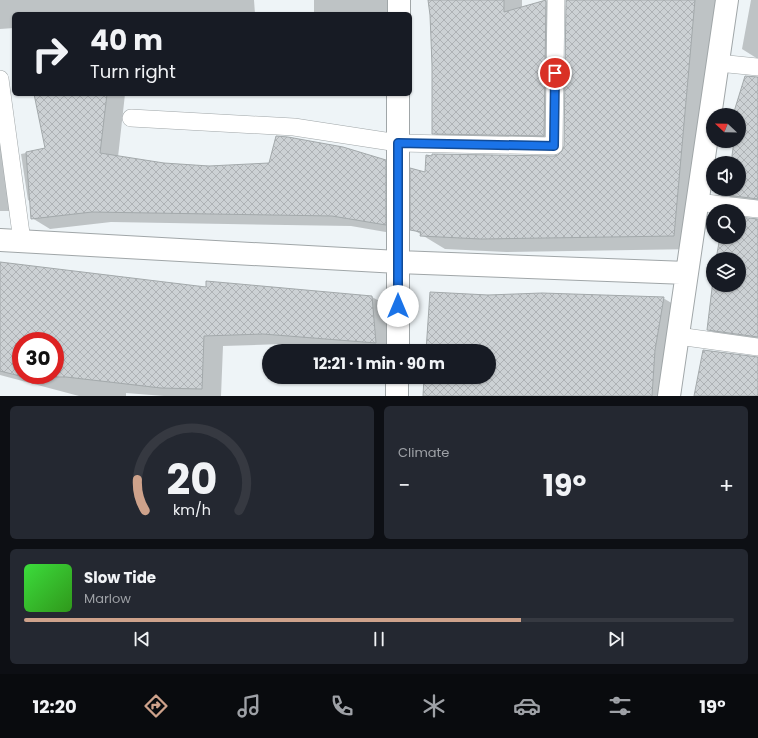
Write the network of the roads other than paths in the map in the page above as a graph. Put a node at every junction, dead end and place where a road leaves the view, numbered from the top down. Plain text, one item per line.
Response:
1 (399, 0) edge
2 (556, 0) edge
3 (727, 0) edge
4 (399, 12) edge
5 (718, 62) junction
6 (758, 67) edge
7 (0, 79) edge
8 (398, 96) edge
9 (131, 118) dead end
10 (398, 143) junction
11 (697, 202) junction
12 (758, 209) edge
13 (0, 240) edge
14 (22, 241) junction
15 (398, 262) junction
16 (687, 273) junction
17 (678, 336) junction
18 (398, 344) edge
19 (758, 347) edge
20 (398, 384) edge
21 (397, 396) edge
22 (669, 396) edge

1 - 4 street
2 - 10 lane
3 - 5 street
5 - 6 lane
5 - 11 street
7 - 14 lane
8 - 10 street
9 - 10 lane
10 - 15 street
11 - 12 lane
11 - 16 street
13 - 14 street
14 - 15 street
15 - 16 street
15 - 18 street
16 - 17 street
17 - 19 lane
17 - 22 street
20 - 21 street

